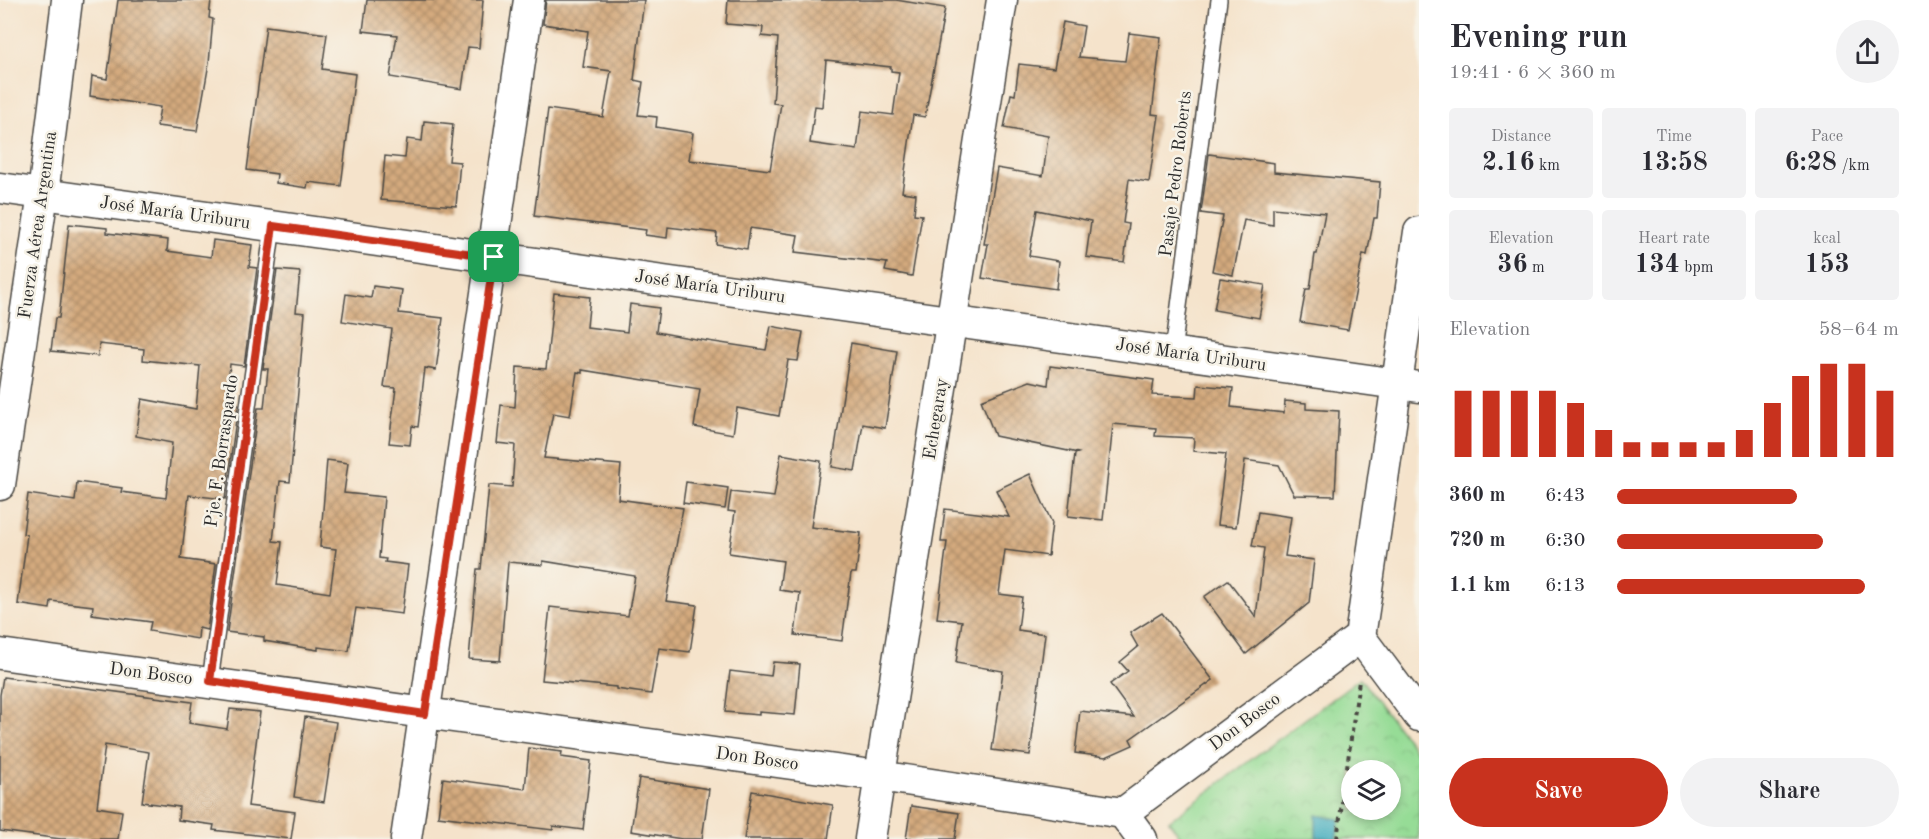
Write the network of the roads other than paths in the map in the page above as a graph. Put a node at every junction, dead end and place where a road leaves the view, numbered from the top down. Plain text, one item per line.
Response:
1 (67, 0) edge
2 (530, 0) edge
3 (1002, 0) edge
4 (1219, 0) edge
5 (0, 188) edge
6 (43, 194) junction
7 (273, 226) junction
8 (1419, 232) edge
9 (494, 257) junction
10 (951, 321) junction
11 (1173, 352) junction
12 (1408, 385) edge
13 (0, 485) edge
14 (1360, 637) junction
15 (0, 654) edge
16 (210, 681) junction
17 (425, 714) junction
18 (1419, 716) edge
19 (879, 776) junction
20 (1123, 813) junction
21 (406, 839) edge
22 (870, 839) edge
23 (1142, 839) edge

1 - 6 street, Fuerza Aérea Argentina
2 - 9 street
3 - 10 street, Echegaray
4 - 11 lane, Pasaje Pedro Roberts
5 - 6 street, José María Uriburu
6 - 7 street, José María Uriburu
6 - 13 street, Fuerza Aérea Argentina
7 - 9 street, José María Uriburu
7 - 16 lane, Pje. F. Borraspardo
8 - 12 street
9 - 10 street, José María Uriburu
9 - 17 street
10 - 11 street, José María Uriburu
10 - 19 street, Echegaray
11 - 12 street, José María Uriburu
12 - 14 street
14 - 18 street
14 - 20 street, Don Bosco
15 - 16 street, Don Bosco
16 - 17 street, Don Bosco
17 - 19 street, Don Bosco
17 - 21 street
19 - 20 street, Don Bosco
19 - 22 street, Echegaray
20 - 23 street

